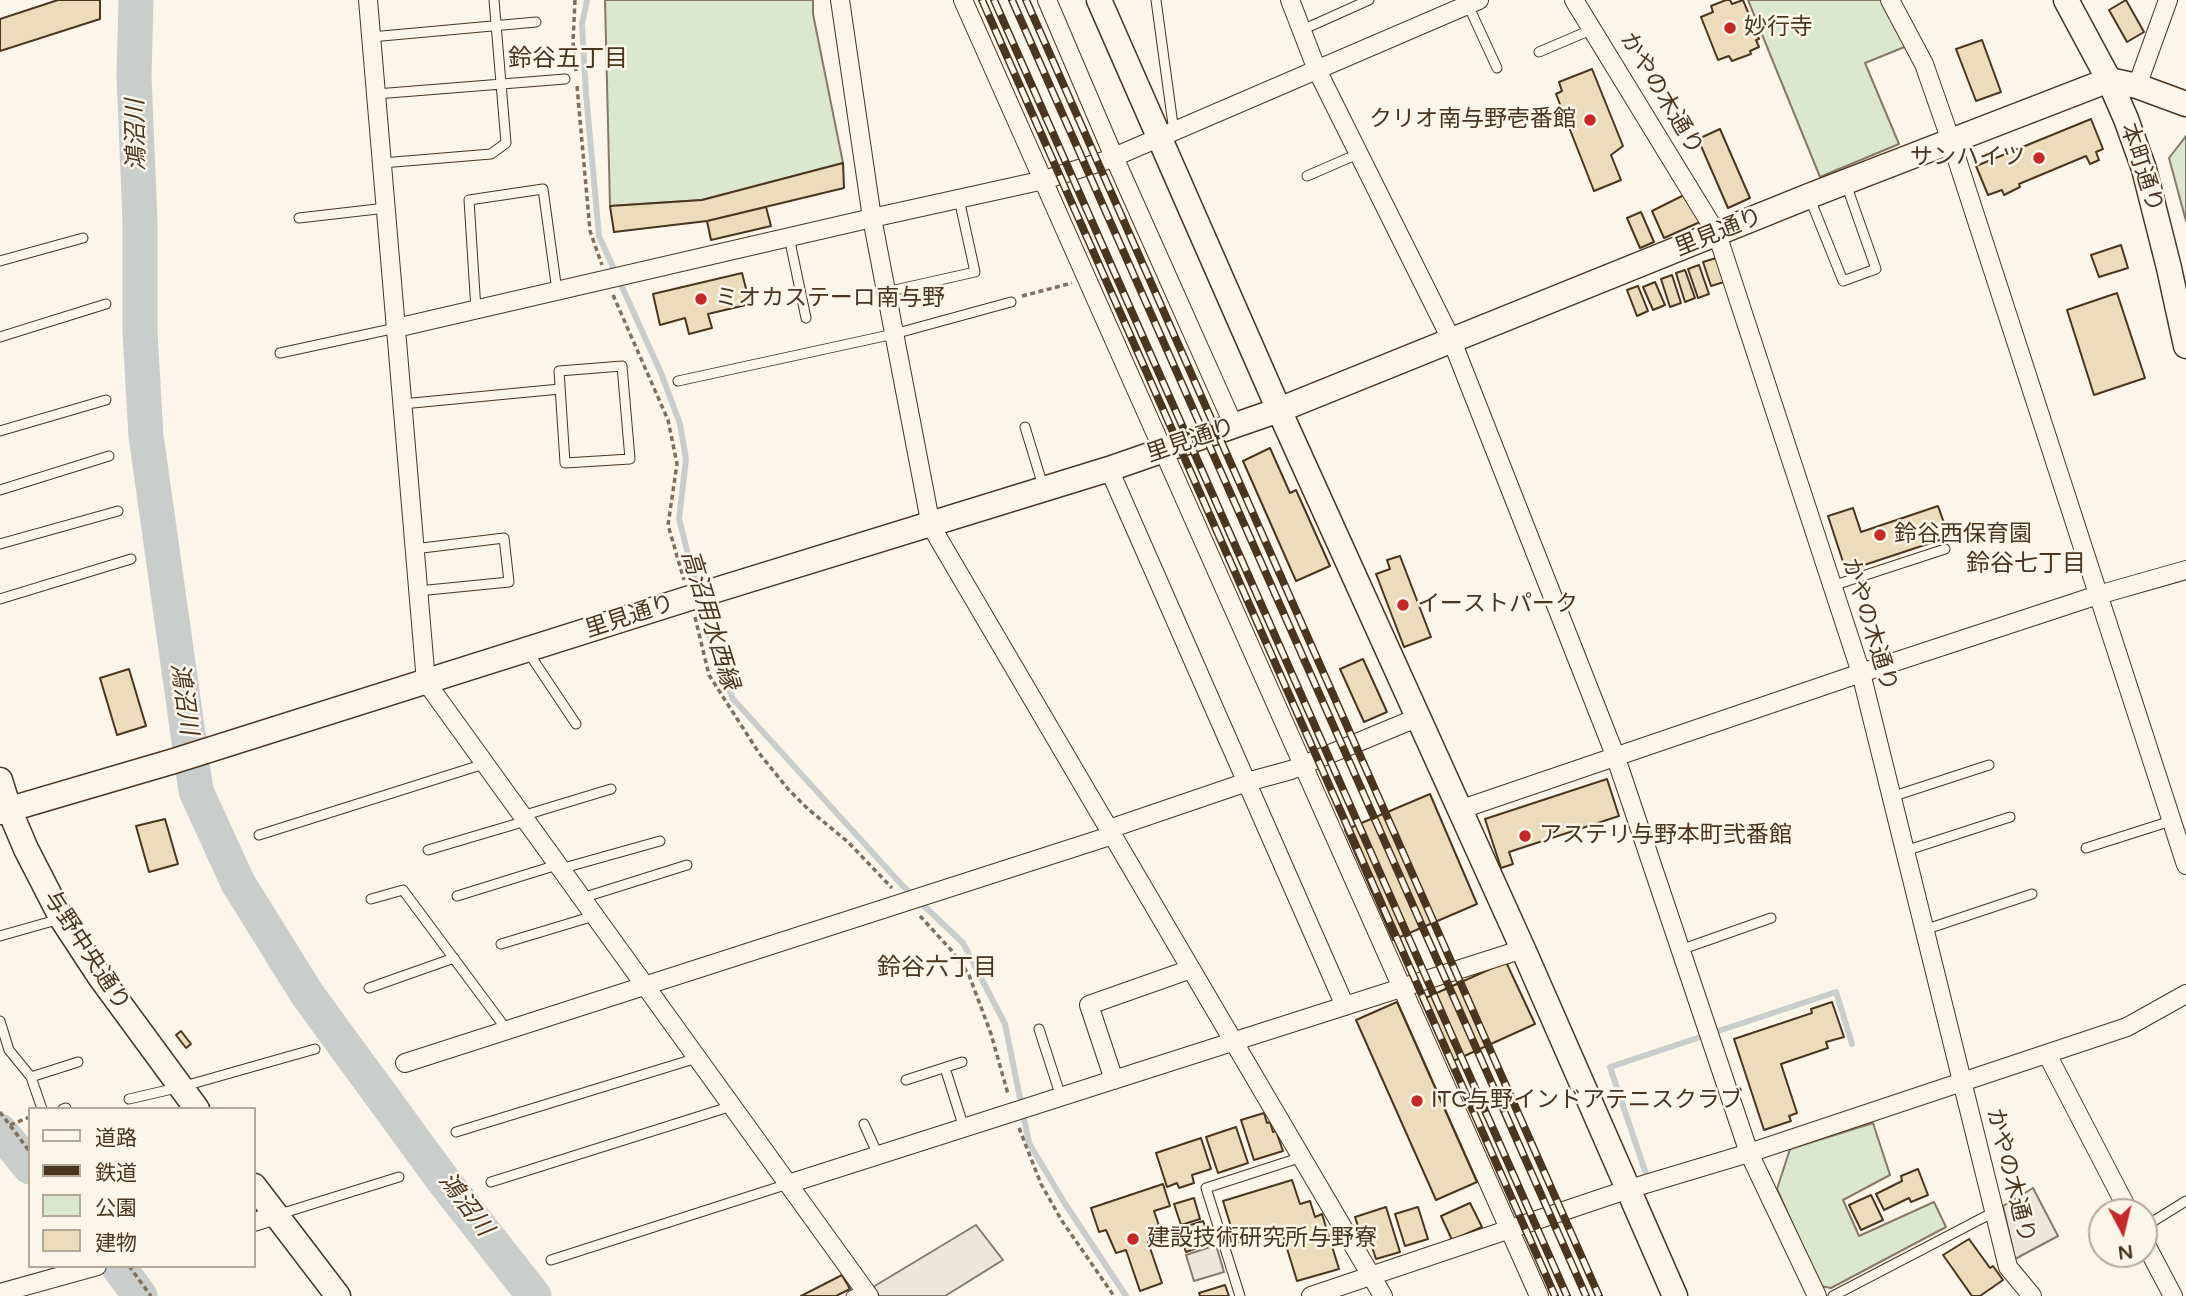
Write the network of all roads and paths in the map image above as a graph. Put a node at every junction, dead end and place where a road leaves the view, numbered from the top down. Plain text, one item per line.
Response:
1 (368, 0) edge
2 (494, 0) edge
3 (575, 0) edge
4 (840, 0) edge
5 (963, 0) edge
6 (1047, 0) edge
7 (1099, 0) edge
8 (1156, 0) edge
9 (1290, 0) edge
10 (1369, 0) edge
11 (1574, 0) edge
12 (1889, 0) edge
13 (2066, 0) edge
14 (2168, 0) edge
15 (1473, 2) edge
16 (536, 22) dead end
17 (496, 25) junction
18 (1593, 29) junction
19 (1302, 30) junction
20 (371, 37) junction
21 (1539, 52) dead end
22 (1497, 68) dead end
23 (1317, 70) junction
24 (565, 79) dead end
25 (2109, 80) junction
26 (502, 84) junction
27 (2137, 86) junction
28 (376, 94) junction
29 (2186, 104) edge
30 (1167, 135) junction
31 (1951, 141) junction
32 (1360, 153) junction
33 (1114, 157) junction
34 (382, 163) junction
35 (1307, 176) dead end
36 (1044, 180) junction
37 (1845, 182) junction
38 (1809, 197) junction
39 (959, 199) junction
40 (386, 208) junction
41 (299, 218) dead end
42 (872, 218) junction
43 (1717, 233) junction
44 (789, 237) junction
45 (82, 238) dead end
46 (0, 261) edge
47 (612, 279) junction
48 (1087, 279) junction
49 (557, 291) junction
50 (886, 292) junction
51 (1011, 302) joint
52 (106, 304) dead end
53 (476, 310) junction
54 (806, 318) dead end
55 (396, 328) junction
56 (894, 334) junction
57 (0, 337) edge
58 (1452, 341) junction
59 (2186, 346) edge
60 (280, 353) dead end
61 (678, 382) dead end
62 (560, 389) junction
63 (106, 400) dead end
64 (402, 404) junction
65 (1279, 410) junction
66 (1234, 426) junction
67 (1025, 427) dead end
68 (0, 431) edge
69 (1163, 450) junction
70 (109, 456) dead end
71 (1110, 469) junction
72 (0, 490) edge
73 (1044, 491) junction
74 (118, 511) dead end
75 (930, 526) junction
76 (0, 544) edge
77 (414, 549) junction
78 (1945, 549) dead end
79 (131, 559) dead end
80 (2186, 570) edge
81 (1832, 586) junction
82 (418, 591) junction
83 (2098, 595) junction
84 (696, 596) junction
85 (0, 599) edge
86 (526, 650) junction
87 (1861, 673) junction
88 (426, 682) junction
89 (1419, 717) junction
90 (576, 723) dead end
91 (1615, 755) junction
92 (484, 764) junction
93 (1303, 765) junction
94 (1989, 765) dead end
95 (0, 780) edge
96 (1247, 782) junction
97 (611, 789) dead end
98 (1891, 797) junction
99 (1459, 810) junction
100 (5, 811) edge
101 (2010, 817) dead end
102 (524, 818) junction
103 (2171, 821) junction
104 (1111, 832) junction
105 (259, 835) dead end
106 (660, 841) dead end
107 (2086, 848) dead end
108 (428, 850) dead end
109 (1905, 851) junction
110 (687, 865) dead end
111 (2186, 865) edge
112 (559, 867) junction
113 (2032, 894) dead end
114 (457, 896) dead end
115 (581, 898) junction
116 (371, 899) dead end
117 (905, 902) junction
118 (594, 916) junction
119 (1771, 918) dead end
120 (62, 919) junction
121 (1924, 930) junction
122 (0, 936) edge
123 (501, 944) dead end
124 (1523, 949) junction
125 (1681, 950) junction
126 (454, 958) junction
127 (1192, 969) junction
128 (645, 986) junction
129 (369, 988) dead end
130 (1403, 988) junction
131 (2186, 994) edge
132 (1345, 1006) junction
133 (1, 1026) edge
134 (1039, 1029) dead end
135 (507, 1030) junction
136 (1234, 1041) junction
137 (315, 1049) dead end
138 (2047, 1054) junction
139 (697, 1058) junction
140 (78, 1062) dead end
141 (962, 1062) dead end
142 (405, 1063) dead end
143 (945, 1068) junction
144 (31, 1077) junction
145 (906, 1080) dead end
146 (1114, 1080) junction
147 (1962, 1082) junction
148 (181, 1087) junction
149 (1061, 1097) junction
150 (129, 1099) dead end
151 (732, 1106) junction
152 (41, 1107) edge
153 (196, 1107) edge
154 (1020, 1110) junction
155 (0, 1112) edge
156 (28, 1118) edge
157 (864, 1124) dead end
158 (10, 1125) junction
159 (964, 1128) junction
160 (456, 1132) dead end
161 (28, 1149) edge
162 (1749, 1153) junction
163 (878, 1155) junction
164 (1302, 1157) junction
165 (399, 1177) dead end
166 (491, 1182) dead end
167 (788, 1184) junction
168 (1629, 1189) junction
169 (256, 1192) edge
170 (2122, 1198) edge
171 (2186, 1201) edge
172 (1994, 1212) junction
173 (265, 1218) edge
174 (2158, 1218) edge
175 (1510, 1230) junction
176 (551, 1259) dead end
177 (2158, 1267) edge
178 (90, 1268) edge
179 (130, 1268) edge
180 (1372, 1276) junction
181 (0, 1293) edge
182 (861, 1294) edge
183 (151, 1296) edge
184 (338, 1296) edge
185 (1114, 1296) edge
186 (1240, 1296) edge
187 (1311, 1296) edge
188 (1383, 1296) edge
189 (1539, 1296) edge
190 (1675, 1296) edge
191 (1817, 1296) edge
192 (1833, 1296) edge
193 (2032, 1296) edge
194 (2174, 1296) edge

1 - 20 street
2 - 17 lane
3 - 47 path
4 - 42 street
5 - 36 street
6 - 33 street
7 - 30 street
8 - 30 lane
9 - 19 street
10 - 19 lane
11 - 18 street, かやの木通り
12 - 31 street
13 - 25 street, 本町通り
14 - 27 street
15 - 22 lane
15 - 23 street
16 - 17 lane
17 - 20 lane
17 - 26 lane
18 - 21 lane
18 - 43 street, かやの木通り
19 - 23 street
20 - 28 street
23 - 30 street
23 - 32 street
24 - 26 lane
25 - 27 street
25 - 31 street, 里見通り
25 - 59 street, 本町通り
26 - 28 lane
26 - 34 lane
27 - 29 street
28 - 34 street
30 - 33 street
30 - 65 street
31 - 37 street, 里見通り
31 - 83 street
32 - 35 lane
32 - 58 street
33 - 36 street
33 - 66 street
34 - 40 street
36 - 39 street
36 - 48 street
37 - 38 street, 里見通り
37 - 38 lane
38 - 43 street, 里見通り
39 - 42 street
39 - 50 lane
40 - 41 lane
40 - 55 street
42 - 44 street
42 - 50 street
43 - 58 street, 里見通り
43 - 81 street, かやの木通り
44 - 47 street
44 - 54 lane
45 - 46 lane
47 - 49 street
47 - 84 path
48 - 51 path
48 - 69 street
49 - 53 street
49 - 53 lane
50 - 56 street
51 - 56 lane
52 - 57 lane
53 - 55 street
55 - 60 lane
55 - 64 street
56 - 61 lane
56 - 75 street
58 - 65 street, 里見通り
58 - 91 street
62 - 62 lane
62 - 64 lane
63 - 68 lane
64 - 77 street
65 - 66 street, 里見通り
65 - 89 street
66 - 69 street, 里見通り
67 - 73 lane
69 - 71 street, 里見通り
69 - 93 street
70 - 72 lane
71 - 73 street, 里見通り
71 - 96 street
73 - 75 street, 里見通り
74 - 76 lane
75 - 84 street, 里見通り
75 - 104 street
77 - 82 street
77 - 82 lane
78 - 81 lane
79 - 85 lane
80 - 83 street
81 - 87 street, かやの木通り
82 - 88 street
83 - 87 street
83 - 103 street
84 - 86 street, 里見通り
84 - 117 path
86 - 88 street, 里見通り
86 - 90 lane
87 - 91 street
87 - 98 street, かやの木通り
88 - 92 street
88 - 100 street, 里見通り
89 - 93 street
89 - 99 street
91 - 99 street
91 - 125 street
92 - 102 street
92 - 105 lane
93 - 96 street
93 - 130 street
94 - 98 lane
95 - 100 street, 与野中央通り
96 - 104 street
96 - 132 street
97 - 102 lane
98 - 109 street, かやの木通り
99 - 124 street
100 - 120 street, 与野中央通り
101 - 109 lane
102 - 108 lane
102 - 112 street
103 - 107 lane
103 - 111 street
104 - 117 street
104 - 127 street
106 - 112 lane
109 - 121 street, かやの木通り
110 - 115 lane
112 - 114 lane
112 - 115 street
113 - 121 lane
115 - 118 street
116 - 126 lane
117 - 128 street
117 - 154 path
118 - 123 lane
118 - 128 street
119 - 125 lane
120 - 122 lane
120 - 148 street, 与野中央通り
121 - 147 street, かやの木通り
124 - 130 street
124 - 168 street
125 - 162 street
126 - 129 lane
126 - 135 lane
127 - 136 street
127 - 146 street
128 - 135 street
128 - 139 street
130 - 132 street
130 - 175 street
131 - 138 street
132 - 136 street
133 - 144 lane
134 - 149 lane
135 - 142 street
136 - 146 street
136 - 164 street
137 - 148 lane
138 - 147 street
138 - 170 street
139 - 151 street
139 - 160 lane
140 - 144 lane
141 - 143 lane
143 - 145 lane
143 - 159 lane
144 - 152 lane
146 - 149 street
147 - 162 street
147 - 172 street, かやの木通り
148 - 150 lane
148 - 153 street, 与野中央通り
149 - 154 street
151 - 166 lane
151 - 167 street
154 - 159 street
154 - 185 path
155 - 158 path
156 - 158 path
157 - 163 lane
158 - 161 path
159 - 163 street
162 - 168 street
162 - 191 street
163 - 167 street
164 - 180 street
164 - 186 lane
165 - 173 lane
167 - 176 lane
167 - 182 street
168 - 175 street
168 - 190 street
169 - 173 street
171 - 174 lane
172 - 192 lane
172 - 193 street, かやの木通り
173 - 184 street
175 - 180 street
175 - 189 street
177 - 194 street
178 - 181 street
179 - 183 path
180 - 187 street
180 - 188 street

